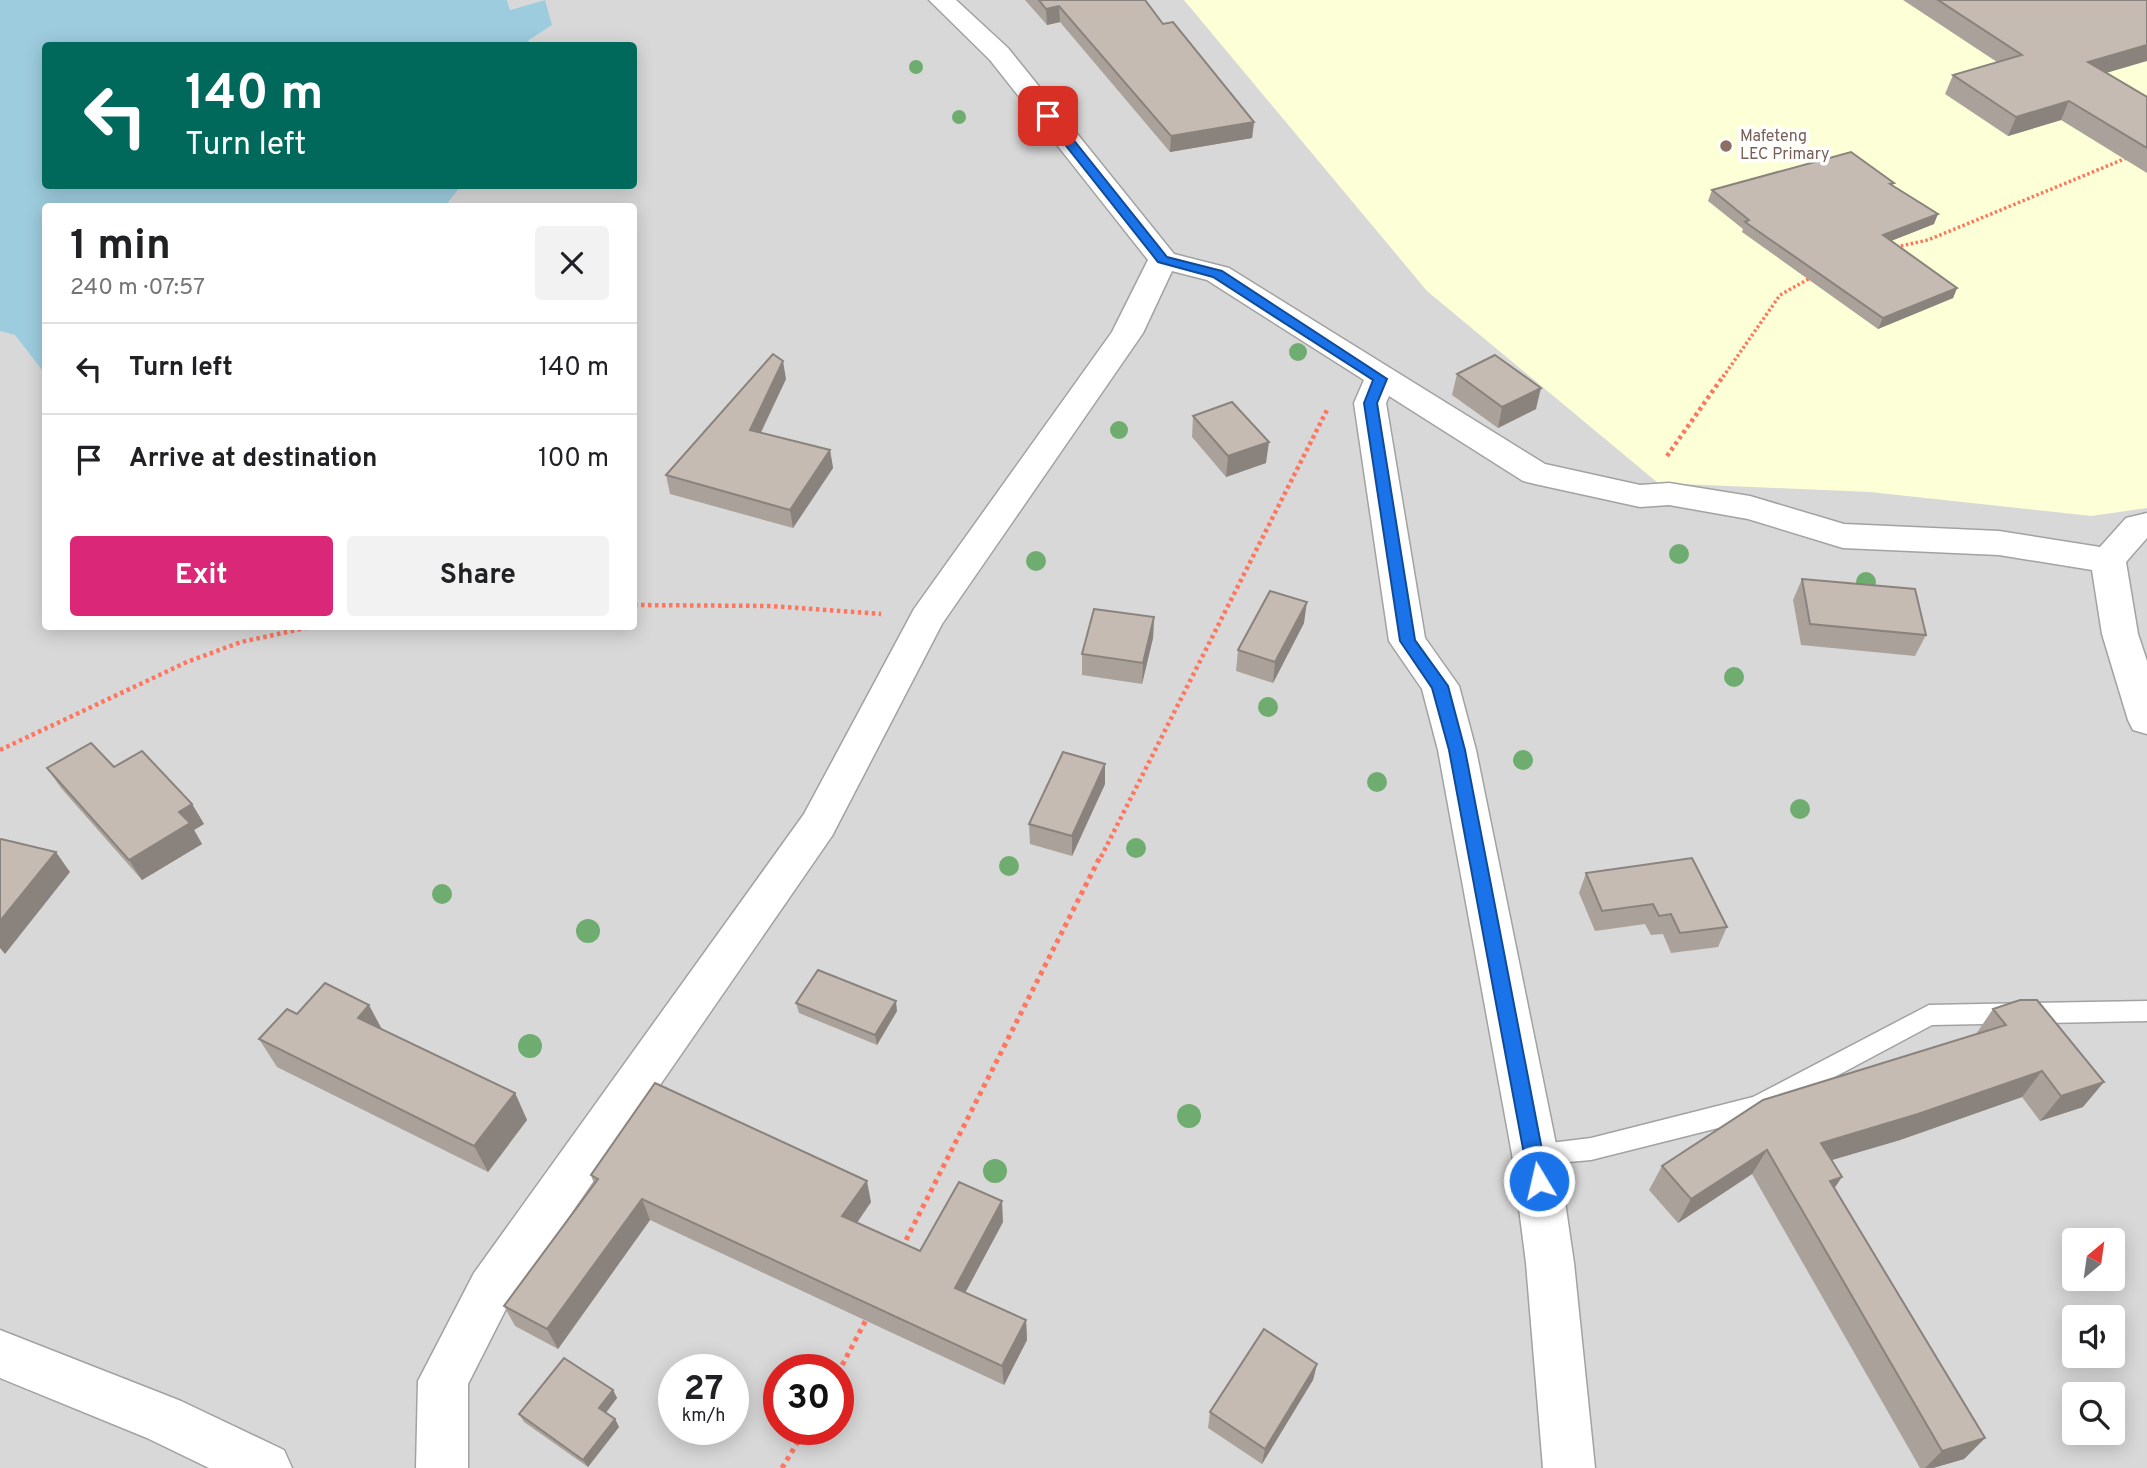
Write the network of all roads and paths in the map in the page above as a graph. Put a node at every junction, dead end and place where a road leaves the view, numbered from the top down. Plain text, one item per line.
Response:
1 (942, 0) edge
2 (2134, 155) edge
3 (1892, 248) edge
4 (1163, 260) junction
5 (1818, 273) edge
6 (1375, 391) junction
7 (1669, 494) junction
8 (2147, 525) edge
9 (2108, 560) junction
10 (637, 606) edge
11 (927, 618) junction
12 (296, 630) edge
13 (2147, 720) edge
14 (0, 750) edge
15 (2147, 1011) edge
16 (1535, 1154) junction
17 (899, 1254) edge
18 (868, 1315) edge
19 (0, 1353) edge
20 (848, 1354) edge
21 (796, 1445) edge
22 (266, 1468) edge
23 (442, 1468) edge
24 (782, 1468) edge
25 (1569, 1468) edge

1 - 4 street
2 - 3 path
4 - 6 street
4 - 11 street
5 - 7 path
6 - 7 street
6 - 16 street
6 - 17 path
7 - 9 street
8 - 9 street
9 - 13 street
10 - 11 path
11 - 23 street
12 - 14 path
15 - 16 lane
16 - 25 street
18 - 20 path
19 - 22 street
21 - 24 path

